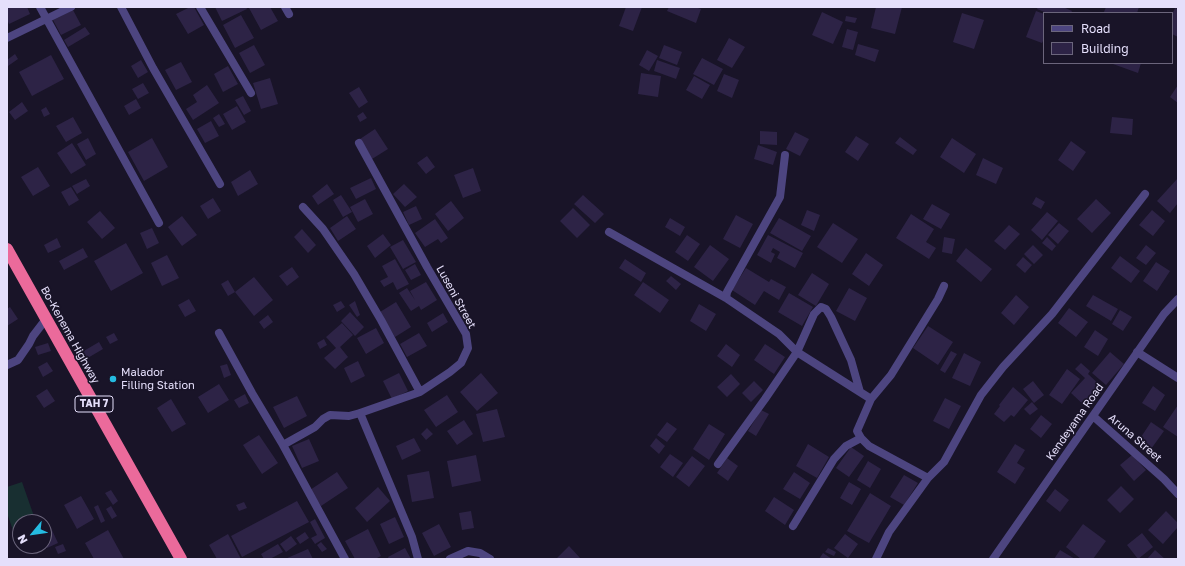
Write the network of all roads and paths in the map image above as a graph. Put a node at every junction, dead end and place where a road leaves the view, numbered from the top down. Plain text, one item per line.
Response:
1 (40, 7) edge
2 (71, 7) edge
3 (121, 7) edge
4 (200, 7) edge
5 (47, 19) junction
6 (7, 38) edge
7 (251, 93) dead end
8 (359, 143) dead end
9 (785, 155) dead end
10 (220, 184) dead end
11 (1145, 194) dead end
12 (303, 207) dead end
13 (159, 223) dead end
14 (609, 232) dead end
15 (7, 249) edge
16 (944, 286) dead end
17 (726, 298) junction
18 (1178, 299) edge
19 (46, 319) junction
20 (219, 333) dead end
21 (796, 352) junction
22 (1137, 352) junction
23 (7, 365) edge
24 (1178, 378) edge
25 (420, 392) junction
26 (860, 392) junction
27 (871, 399) junction
28 (360, 414) junction
29 (1093, 416) junction
30 (861, 438) junction
31 (283, 445) junction
32 (718, 464) dead end
33 (928, 478) junction
34 (1178, 494) edge
35 (793, 526) dead end
36 (182, 559) edge
37 (345, 559) edge
38 (418, 559) edge
39 (450, 559) edge
40 (490, 559) edge
41 (876, 559) edge
42 (993, 559) edge

1 - 5 street
2 - 5 street
3 - 10 street
4 - 7 street
5 - 6 street
5 - 13 street
8 - 25 street, Luseni Street
9 - 17 street
11 - 33 street
12 - 25 street
14 - 17 street
15 - 19 highway, Bo-Kenema Highway / TAH 7
16 - 27 street
17 - 21 street
18 - 22 street, Kendeyama Road
19 - 23 street
19 - 36 highway, Bo-Kenema Highway / TAH 7
20 - 31 street
21 - 26 street
21 - 26 street
21 - 32 street
22 - 24 street
22 - 29 street, Kendeyama Road
25 - 28 street, Luseni Street
26 - 27 street
27 - 30 street
28 - 31 street, Luseni Street
28 - 38 street
29 - 34 street, Aruna Street
29 - 42 street, Kendeyama Road
30 - 33 street
30 - 35 street
31 - 37 street
33 - 41 street
39 - 40 street

